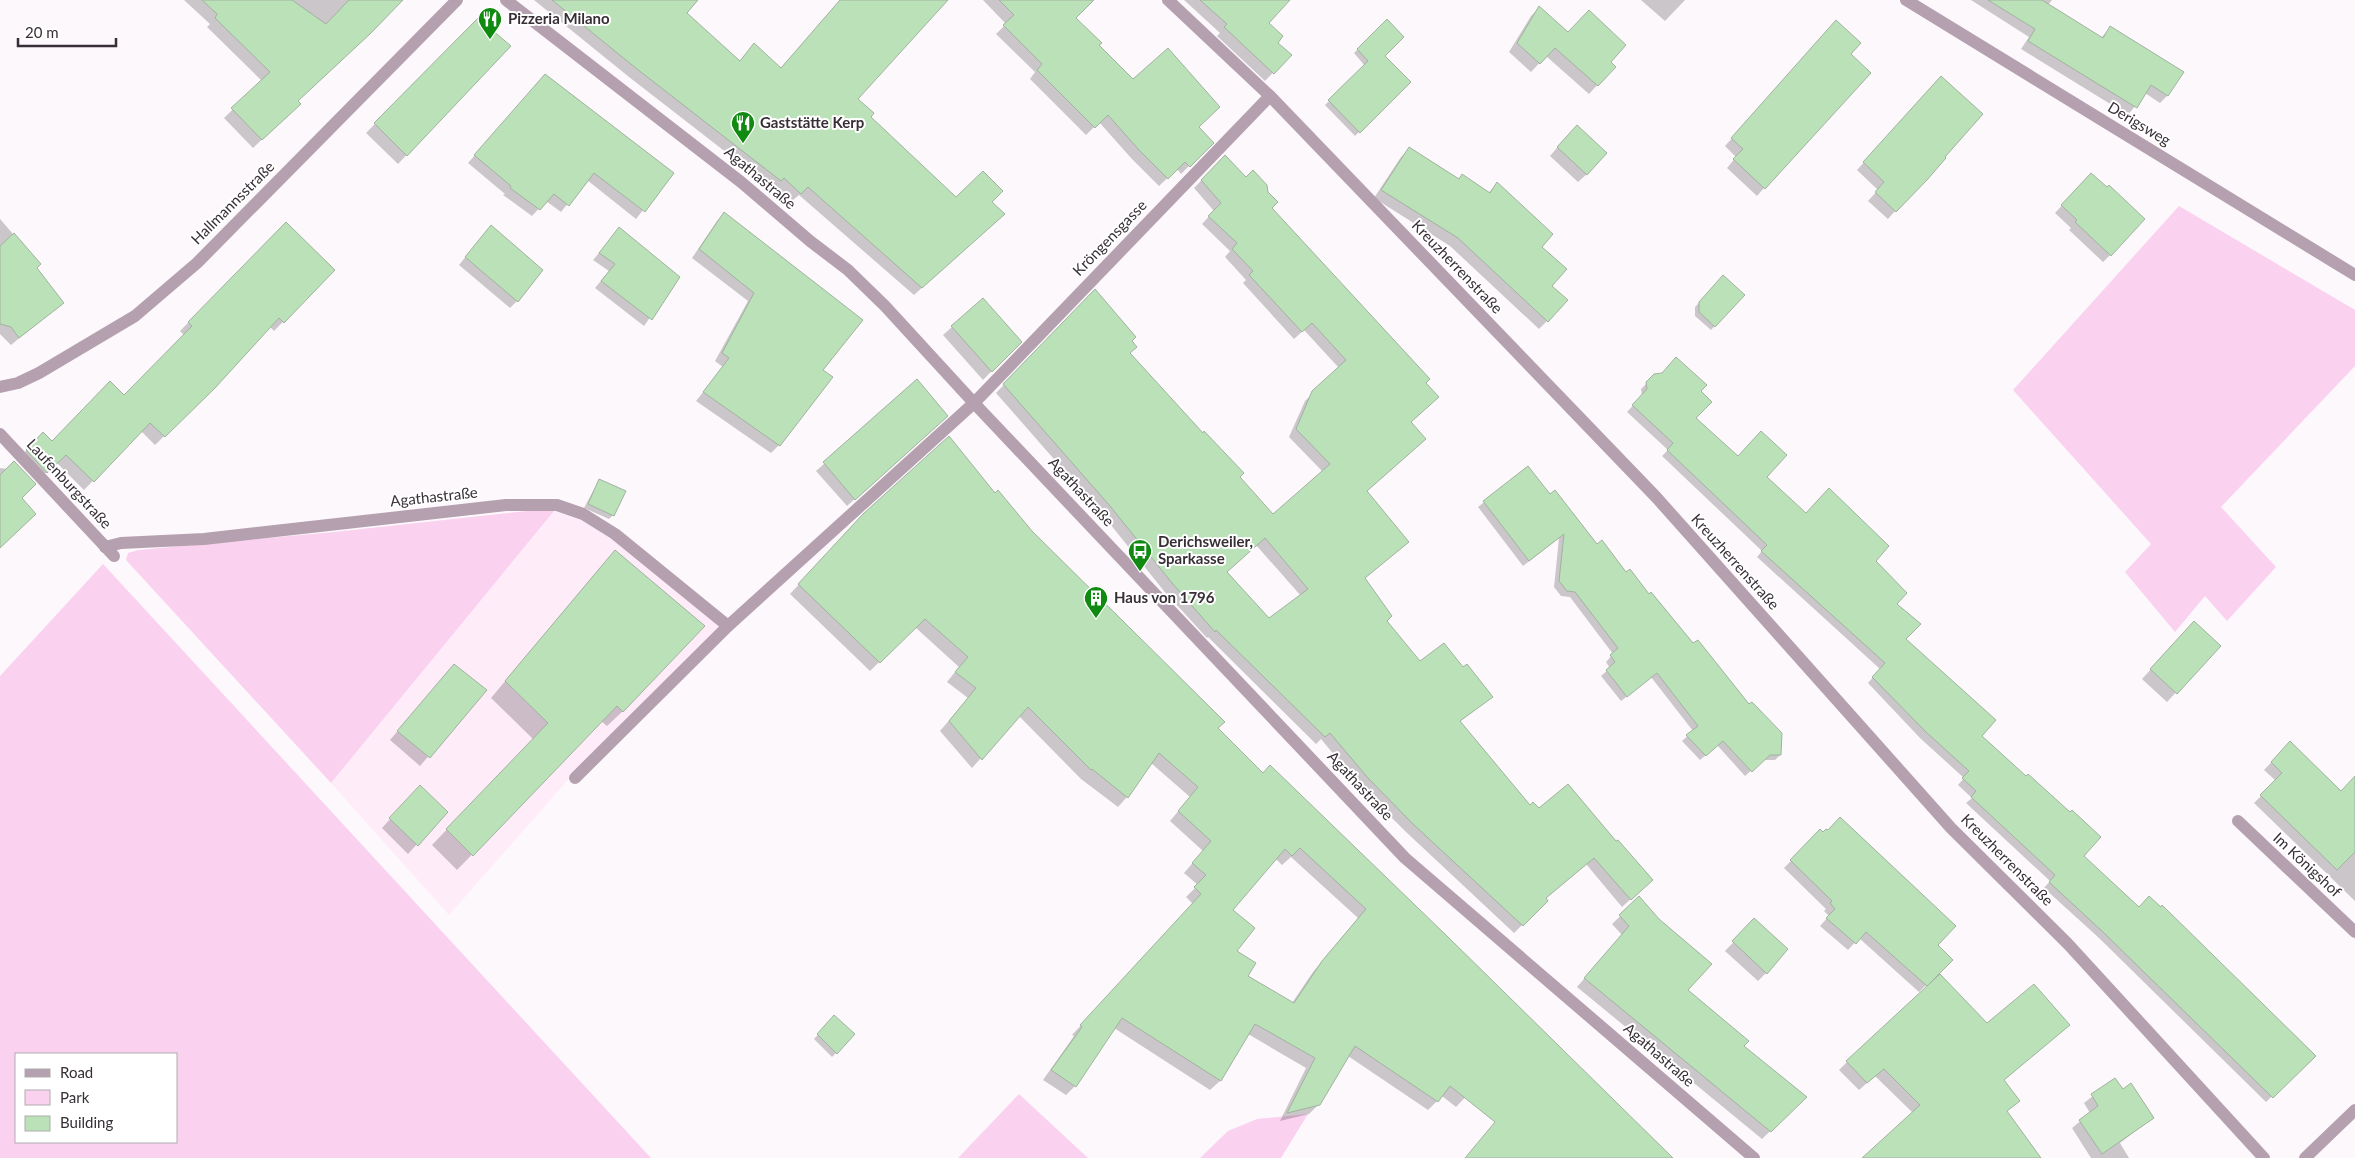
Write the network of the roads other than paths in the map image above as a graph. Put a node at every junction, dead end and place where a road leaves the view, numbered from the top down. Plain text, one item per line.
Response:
1 (457, 0) edge
2 (506, 0) edge
3 (1168, 0) edge
4 (1906, 0) edge
5 (1270, 96) junction
6 (2355, 275) edge
7 (1, 387) edge
8 (974, 403) junction
9 (0, 434) edge
10 (109, 552) joint
11 (728, 626) junction
12 (575, 778) dead end
13 (2238, 821) dead end
14 (2355, 932) edge
15 (2355, 1110) edge
16 (1754, 1158) edge
17 (2264, 1158) edge
18 (2305, 1158) edge

1 - 7 street, Hallmannsstraße
2 - 8 street, Agathastraße
3 - 5 street, Kreuzherrenstraße
4 - 6 street, Derigsweg
5 - 8 street, Kröngensgasse
5 - 17 street, Kreuzherrenstraße
8 - 11 street
8 - 16 street, Agathastraße
9 - 10 street, Laufenburgstraße
10 - 11 street, Agathastraße
11 - 12 street
13 - 14 street, Im Königshof
15 - 18 street

